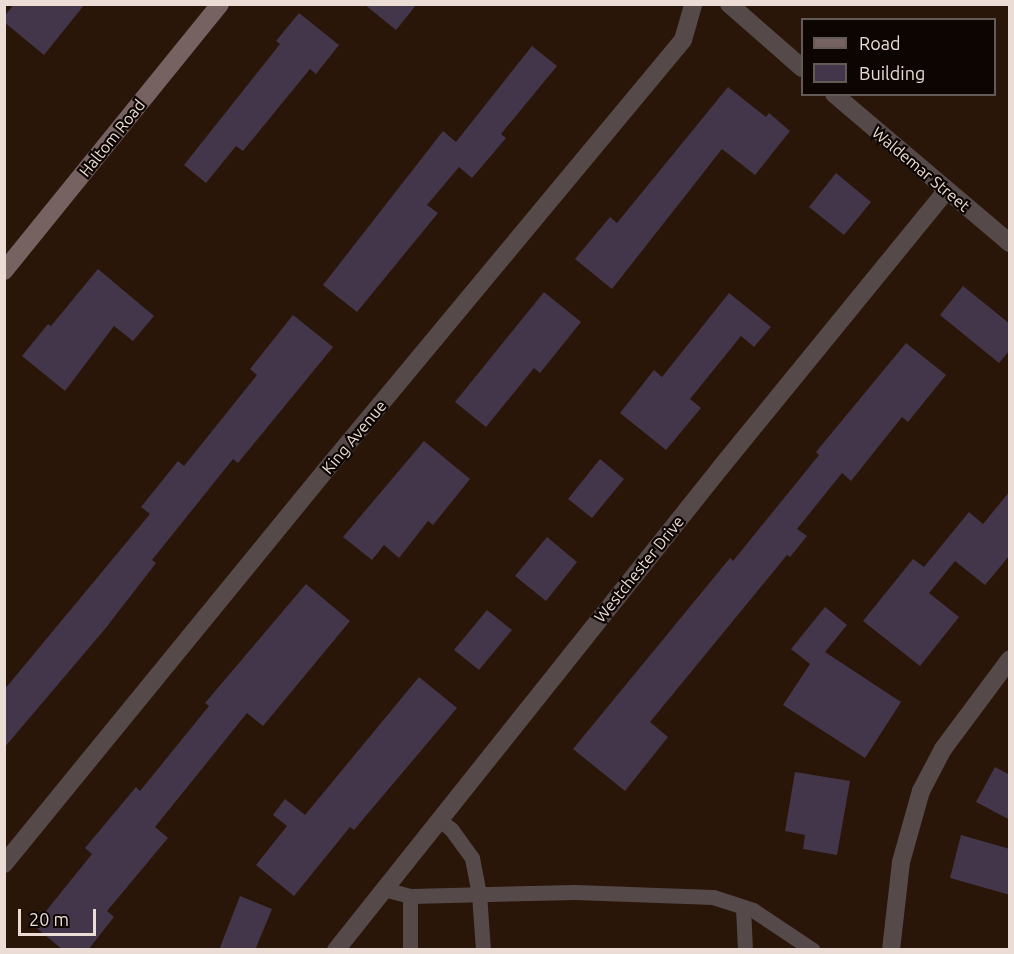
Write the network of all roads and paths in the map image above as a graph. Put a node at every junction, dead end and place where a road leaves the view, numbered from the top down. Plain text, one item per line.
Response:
1 (220, 4) edge
2 (693, 4) edge
3 (729, 4) edge
4 (801, 67) edge
5 (836, 96) edge
6 (946, 191) junction
7 (1010, 243) edge
8 (4, 271) edge
9 (1010, 659) edge
10 (439, 820) junction
11 (4, 864) edge
12 (384, 889) junction
13 (479, 894) junction
14 (410, 896) junction
15 (743, 907) junction
16 (336, 950) edge
17 (410, 950) edge
18 (483, 950) edge
19 (745, 950) edge
20 (813, 950) edge
21 (891, 950) edge

1 - 8 main road, Haltom Road
2 - 11 street, King Avenue
3 - 4 street
5 - 6 street, Waldemar Street
6 - 7 street, Waldemar Street
6 - 10 street, Westchester Drive
9 - 21 street
10 - 12 street, Westchester Drive
10 - 13 lane
12 - 14 lane
12 - 16 street, Westchester Drive
13 - 14 lane
13 - 15 lane
13 - 18 lane
14 - 17 lane
15 - 19 lane
15 - 20 lane

